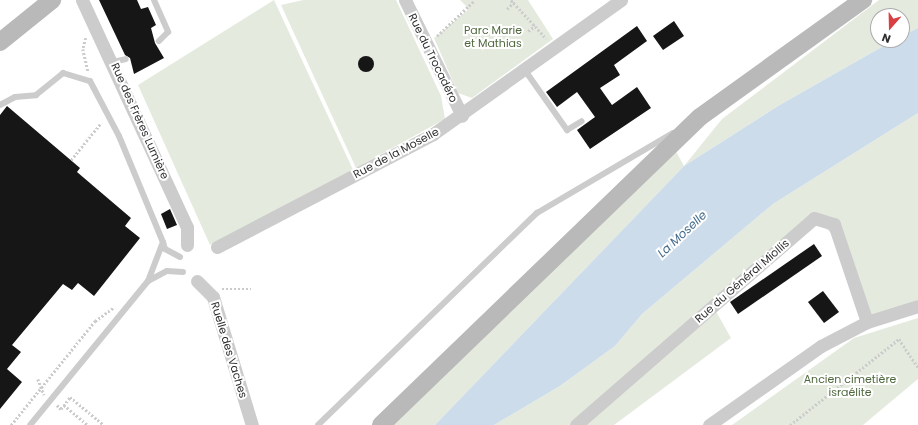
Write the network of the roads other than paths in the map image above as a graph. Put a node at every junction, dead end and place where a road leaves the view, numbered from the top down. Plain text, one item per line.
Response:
1 (52, 0) edge
2 (82, 0) edge
3 (154, 0) edge
4 (405, 0) edge
5 (621, 0) edge
6 (863, 0) edge
7 (159, 41) dead end
8 (0, 42) edge
9 (126, 60) dead end
10 (113, 62) junction
11 (524, 69) junction
12 (0, 105) edge
13 (462, 116) junction
14 (700, 117) junction
15 (582, 121) dead end
16 (163, 242) junction
17 (187, 245) dead end
18 (217, 246) dead end
19 (180, 258) dead end
20 (183, 272) dead end
21 (148, 281) junction
22 (202, 285) road end
23 (918, 306) edge
24 (867, 322) junction
25 (30, 425) edge
26 (252, 425) edge
27 (318, 425) edge
28 (380, 425) edge
29 (576, 425) edge
30 (709, 425) edge

1 - 8 main road
2 - 10 street, Rue des Frères Lumière
3 - 7 lane
4 - 13 street, Rue du Trocadéro
5 - 11 street, Rue de la Moselle
6 - 14 main road
9 - 10 lane
10 - 17 street, Rue des Frères Lumière
11 - 13 street, Rue de la Moselle
11 - 15 lane
12 - 16 lane
13 - 18 street, Rue de la Moselle
14 - 27 lane
14 - 28 main road
16 - 19 lane
16 - 21 lane
20 - 21 lane
21 - 25 lane
22 - 26 street, Ruelle des Vaches
23 - 24 street
24 - 29 street, Rue du Général Miollis
24 - 30 street

